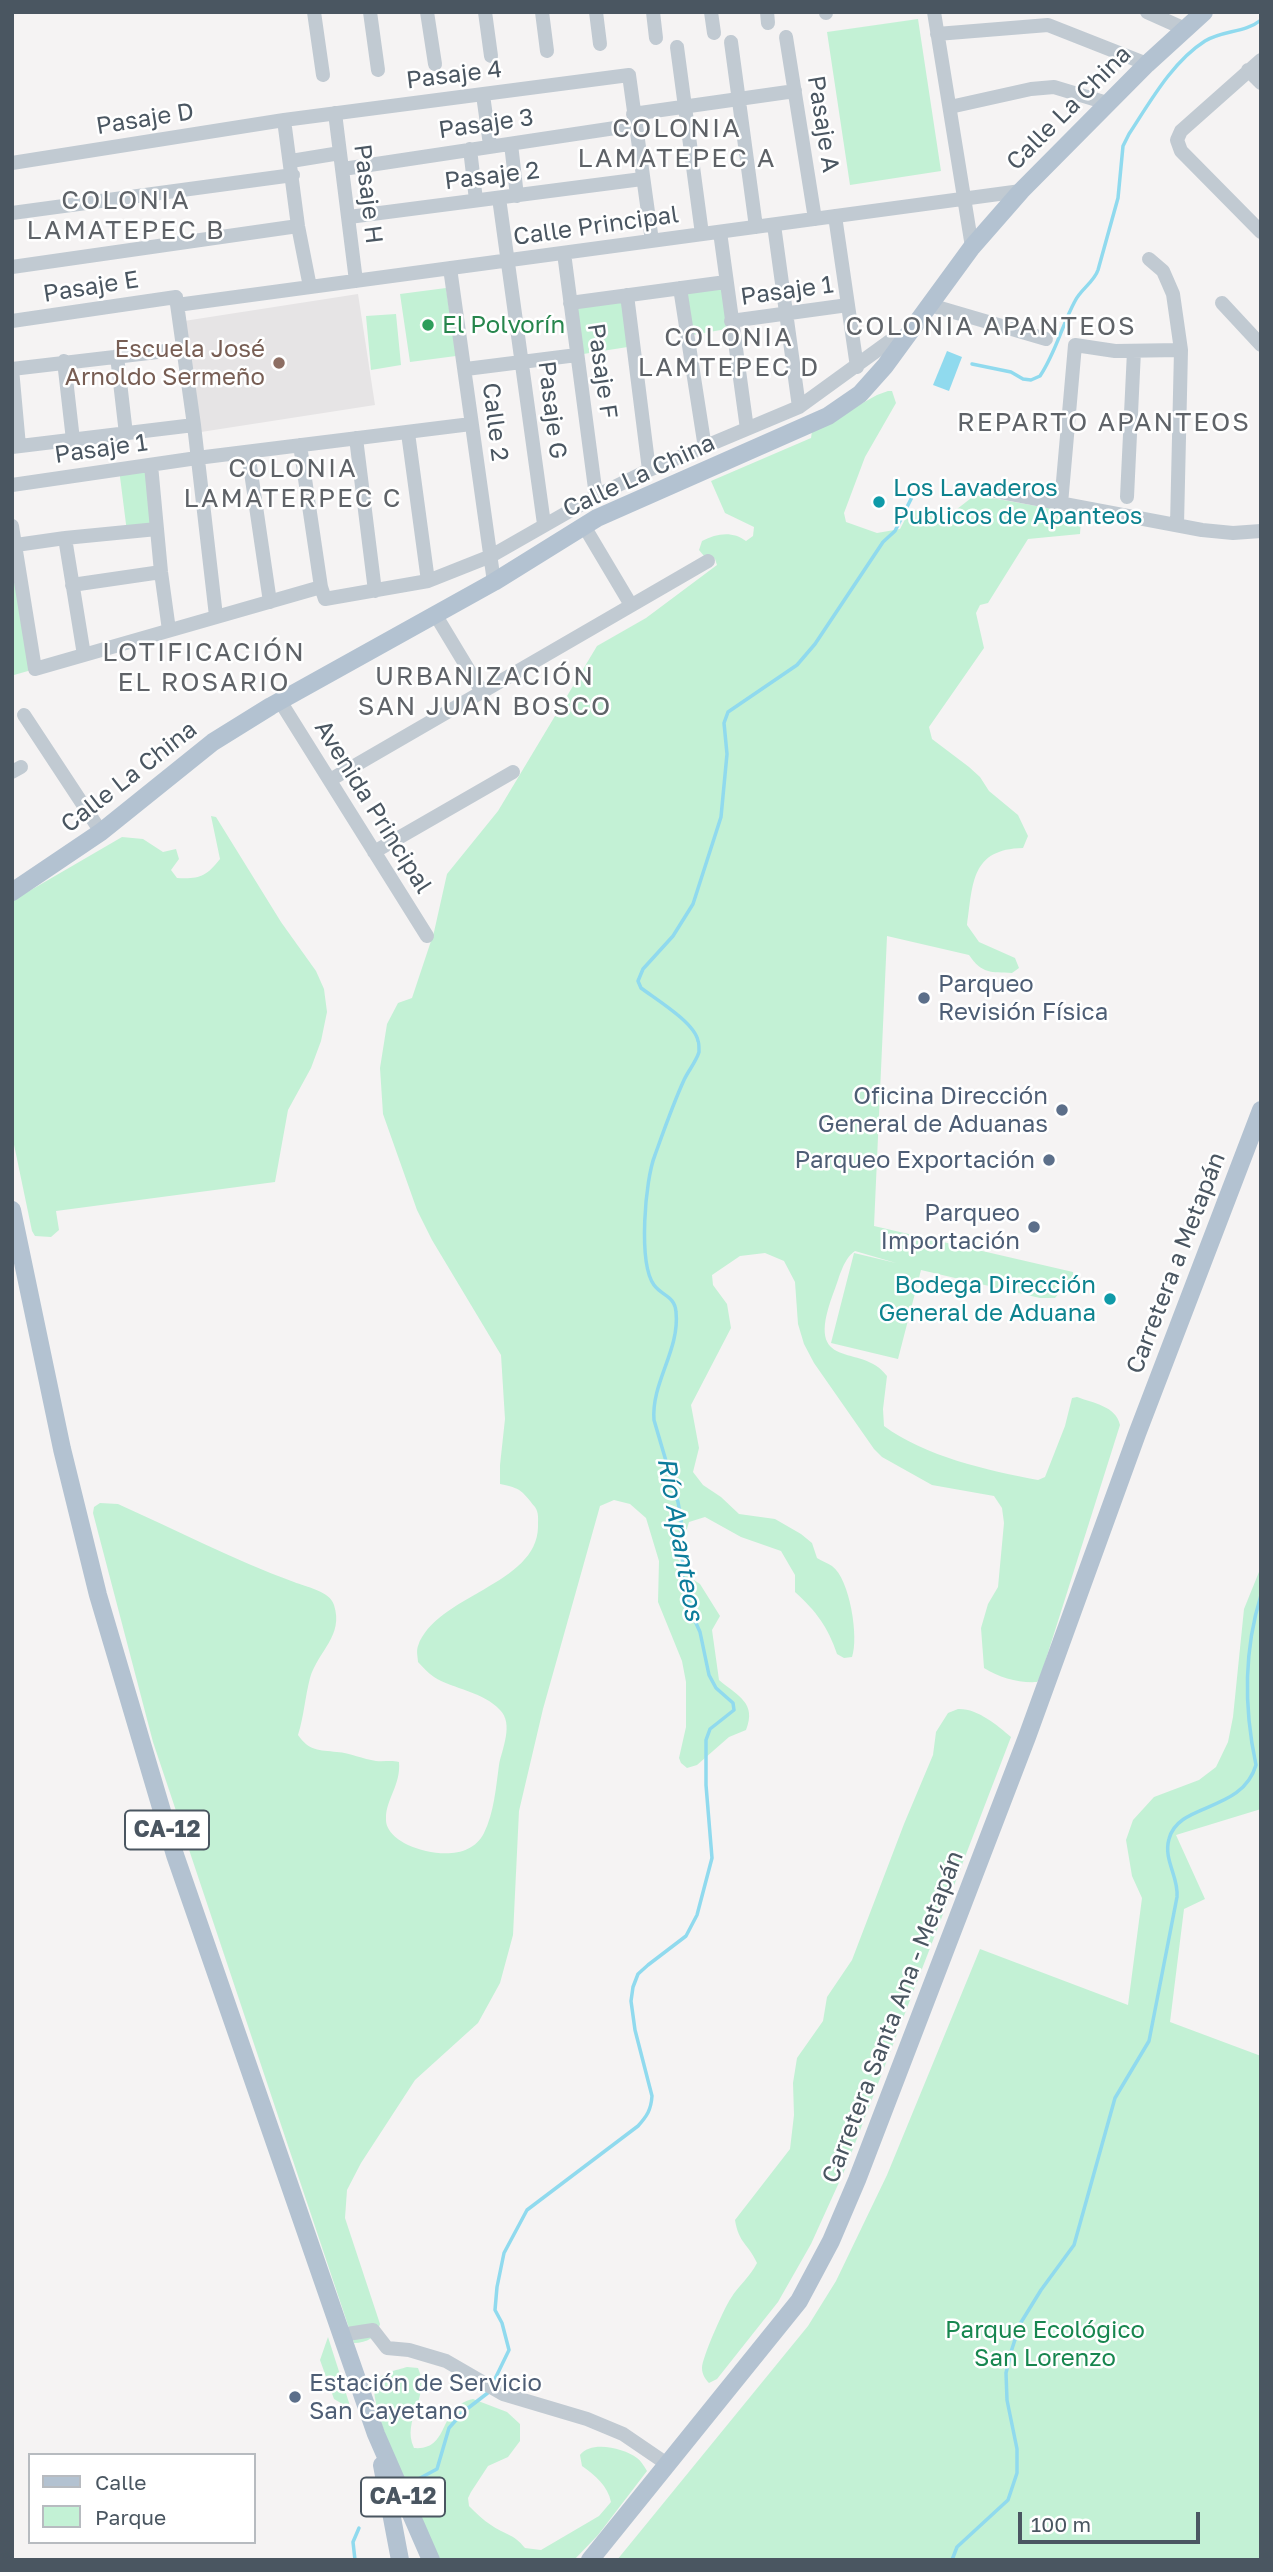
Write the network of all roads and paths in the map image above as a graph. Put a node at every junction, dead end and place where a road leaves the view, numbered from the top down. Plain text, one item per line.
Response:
1 (314, 12) edge
2 (370, 12) edge
3 (427, 12) edge
4 (485, 12) edge
5 (541, 12) edge
6 (596, 12) edge
7 (653, 12) edge
8 (711, 12) edge
9 (934, 12) edge
10 (1147, 12) edge
11 (1204, 12) edge
12 (1185, 29) junction
13 (714, 33) dead end
14 (937, 34) junction
15 (786, 37) dead end
16 (656, 38) dead end
17 (731, 42) dead end
18 (600, 44) dead end
19 (677, 47) dead end
20 (547, 51) dead end
21 (491, 56) dead end
22 (1261, 60) edge
23 (435, 64) dead end
24 (1147, 64) junction
25 (378, 70) dead end
26 (1248, 70) junction
27 (323, 75) dead end
28 (1261, 83) edge
29 (795, 91) junction
30 (483, 95) junction
31 (739, 99) junction
32 (1107, 103) junction
33 (686, 105) junction
34 (950, 107) junction
35 (335, 113) junction
36 (634, 119) junction
37 (284, 120) junction
38 (511, 144) junction
39 (491, 145) junction
40 (470, 149) junction
41 (340, 153) junction
42 (12, 163) edge
43 (292, 168) junction
44 (342, 169) junction
45 (642, 179) junction
46 (1021, 191) junction
47 (517, 196) junction
48 (499, 198) junction
49 (963, 199) junction
50 (476, 200) junction
51 (12, 214) edge
52 (835, 216) junction
53 (348, 217) junction
54 (815, 219) junction
55 (774, 225) junction
56 (298, 226) junction
57 (756, 227) junction
58 (720, 232) junction
59 (1261, 233) edge
60 (702, 234) junction
61 (652, 241) junction
62 (972, 247) junction
63 (564, 253) junction
64 (1149, 259) dead end
65 (508, 261) junction
66 (12, 267) edge
67 (450, 268) junction
68 (356, 281) junction
69 (726, 282) junction
70 (310, 287) junction
71 (680, 288) junction
72 (627, 295) junction
73 (176, 301) junction
74 (570, 303) junction
75 (1222, 303) dead end
76 (848, 305) junction
77 (930, 305) junction
78 (786, 313) junction
79 (12, 321) edge
80 (732, 321) junction
81 (1046, 339) dead end
82 (890, 341) dead end
83 (1261, 345) edge
84 (184, 349) junction
85 (1181, 350) junction
86 (1134, 351) junction
87 (577, 355) junction
88 (117, 356) junction
89 (64, 361) junction
90 (523, 361) junction
91 (857, 367) junction
92 (12, 369) edge
93 (466, 369) junction
94 (799, 407) junction
95 (471, 424) junction
96 (194, 425) junction
97 (747, 429) junction
98 (408, 433) junction
99 (125, 434) junction
100 (356, 438) junction
101 (73, 440) junction
102 (300, 445) junction
103 (15, 447) edge
104 (705, 448) junction
105 (248, 452) junction
106 (197, 458) junction
107 (150, 465) junction
108 (649, 470) junction
109 (12, 485) edge
110 (990, 490) dead end
111 (596, 496) junction
112 (1127, 497) dead end
113 (1061, 504) junction
114 (544, 524) junction
115 (1177, 524) junction
116 (12, 526) edge
117 (584, 526) junction
118 (157, 529) junction
119 (1261, 531) edge
120 (65, 538) junction
121 (16, 545) junction
122 (491, 556) junction
123 (708, 561) dead end
124 (161, 572) junction
125 (428, 581) junction
126 (494, 582) junction
127 (72, 585) junction
128 (321, 587) junction
129 (375, 591) junction
130 (270, 602) junction
131 (631, 605) junction
132 (435, 614) junction
133 (216, 616) junction
134 (169, 630) junction
135 (84, 655) junction
136 (482, 692) junction
137 (280, 701) junction
138 (24, 715) dead end
139 (513, 772) dead end
140 (330, 780) junction
141 (100, 832) junction
142 (374, 852) junction
143 (12, 892) edge
144 (427, 936) dead end
145 (1261, 1110) edge
146 (12, 1210) edge
147 (1137, 1434) joint
148 (341, 2335) junction
149 (376, 2434) junction
150 (667, 2463) junction
151 (400, 2560) edge
152 (431, 2560) edge
153 (590, 2560) edge

1 - 27 street
2 - 25 street
3 - 23 street
4 - 21 street
5 - 20 street
6 - 18 street
7 - 16 street
8 - 13 street
9 - 14 street
10 - 12 street
11 - 12 main road, Calle La China
12 - 24 main road, Calle La China
14 - 24 street
14 - 34 street
15 - 29 street, Pasaje A
17 - 31 street
19 - 33 street
22 - 26 street
24 - 32 main road, Calle La China
26 - 28 street
26 - 59 street
29 - 31 street, Pasaje 3
29 - 54 street, Pasaje A
30 - 35 street, Pasaje 4
30 - 36 street, Pasaje 4
30 - 39 street
31 - 33 street, Pasaje 3
31 - 57 street
32 - 34 street
32 - 46 main road, Calle La China
33 - 36 street, Pasaje 3
33 - 60 street
34 - 49 street
35 - 37 street, Pasaje 4
35 - 41 street, Pasaje H
36 - 38 street, Pasaje 3
36 - 45 street
37 - 42 street, Pasaje D
37 - 43 street
38 - 39 street, Pasaje 3
38 - 47 street
39 - 40 street, Pasaje 3
40 - 44 street, Pasaje 3
40 - 50 street
41 - 43 street
41 - 44 street, Pasaje H
43 - 51 street
43 - 56 street
44 - 53 street, Pasaje H
45 - 47 street, Pasaje 2
45 - 61 street
46 - 49 street, Calle Principal
46 - 62 main road, Calle La China
47 - 48 street, Pasaje 2
48 - 50 street, Pasaje 2
48 - 65 street
49 - 52 street, Calle Principal
49 - 62 street
50 - 53 street, Pasaje 2
52 - 54 street, Calle Principal
52 - 76 street
53 - 68 street, Pasaje H
54 - 55 street, Calle Principal
55 - 57 street, Calle Principal
55 - 78 street
56 - 66 street
56 - 70 street
57 - 58 street, Calle Principal
58 - 60 street, Calle Principal
58 - 69 street
60 - 61 street, Calle Principal
61 - 63 street, Calle Principal
62 - 77 main road, Calle La China
63 - 65 street, Calle Principal
63 - 74 street, Pasaje F
64 - 85 street
65 - 67 street, Calle Principal
65 - 90 street, Pasaje G
67 - 68 street, Calle Principal
67 - 93 street, Calle 2
68 - 70 street, Calle Principal
69 - 71 street
69 - 80 street
70 - 73 street, Calle Principal
71 - 72 street
71 - 104 street
72 - 74 street
72 - 108 street
73 - 79 street, Pasaje E
73 - 84 street
74 - 87 street, Pasaje F
75 - 83 street
76 - 78 street, Pasaje 1
76 - 91 street
77 - 81 street
77 - 117 main road, Calle La China
78 - 80 street, Pasaje 1
78 - 94 street
80 - 97 street
82 - 91 street
84 - 88 street
84 - 96 street
85 - 86 street
85 - 115 street
86 - 112 street
86 - 113 street
87 - 90 street
87 - 111 street, Pasaje F
88 - 89 street
88 - 99 street
89 - 92 street
89 - 101 street
90 - 93 street
90 - 114 street, Pasaje G
91 - 94 street
92 - 103 street
93 - 95 street, Calle 2
94 - 97 street
95 - 98 street, Pasaje 1
95 - 122 street, Calle 2
96 - 99 street
96 - 106 street
97 - 104 street
98 - 100 street, Pasaje 1
98 - 125 street
99 - 101 street
100 - 102 street, Pasaje 1
100 - 129 street
101 - 103 street
102 - 105 street, Pasaje 1
102 - 128 street
104 - 108 street
105 - 106 street, Pasaje 1
105 - 130 street
106 - 107 street, Pasaje 1
106 - 133 street
107 - 109 street, Pasaje 1
107 - 118 street
108 - 111 street
110 - 113 street
111 - 114 street
113 - 115 street
114 - 122 street
115 - 119 street
116 - 121 street
117 - 126 main road, Calle La China
117 - 131 street
118 - 120 street
118 - 124 street
120 - 121 street
120 - 127 street
121 - 135 street
122 - 125 street
122 - 126 street, Calle 2
123 - 131 street
124 - 127 street
124 - 134 street
125 - 129 street
126 - 132 main road, Calle La China
127 - 135 street
128 - 129 street
128 - 130 street
130 - 133 street
131 - 136 street
132 - 136 street
132 - 137 main road, Calle La China
133 - 134 street
134 - 135 street
136 - 140 street
137 - 140 street, Avenida Principal
137 - 141 main road, Calle La China
138 - 141 street
139 - 142 street
140 - 142 street, Avenida Principal
141 - 143 main road, Calle La China
142 - 144 street, Avenida Principal
145 - 147 main road, Carretera a Metapán
146 - 148 main road, CA-12
147 - 150 main road, Carretera Santa Ana - Metapán
148 - 149 main road, CA-12
148 - 150 street
149 - 151 main road, CA-12
149 - 152 main road, CA-12
150 - 153 main road, Carretera Santa Ana - Metapán

